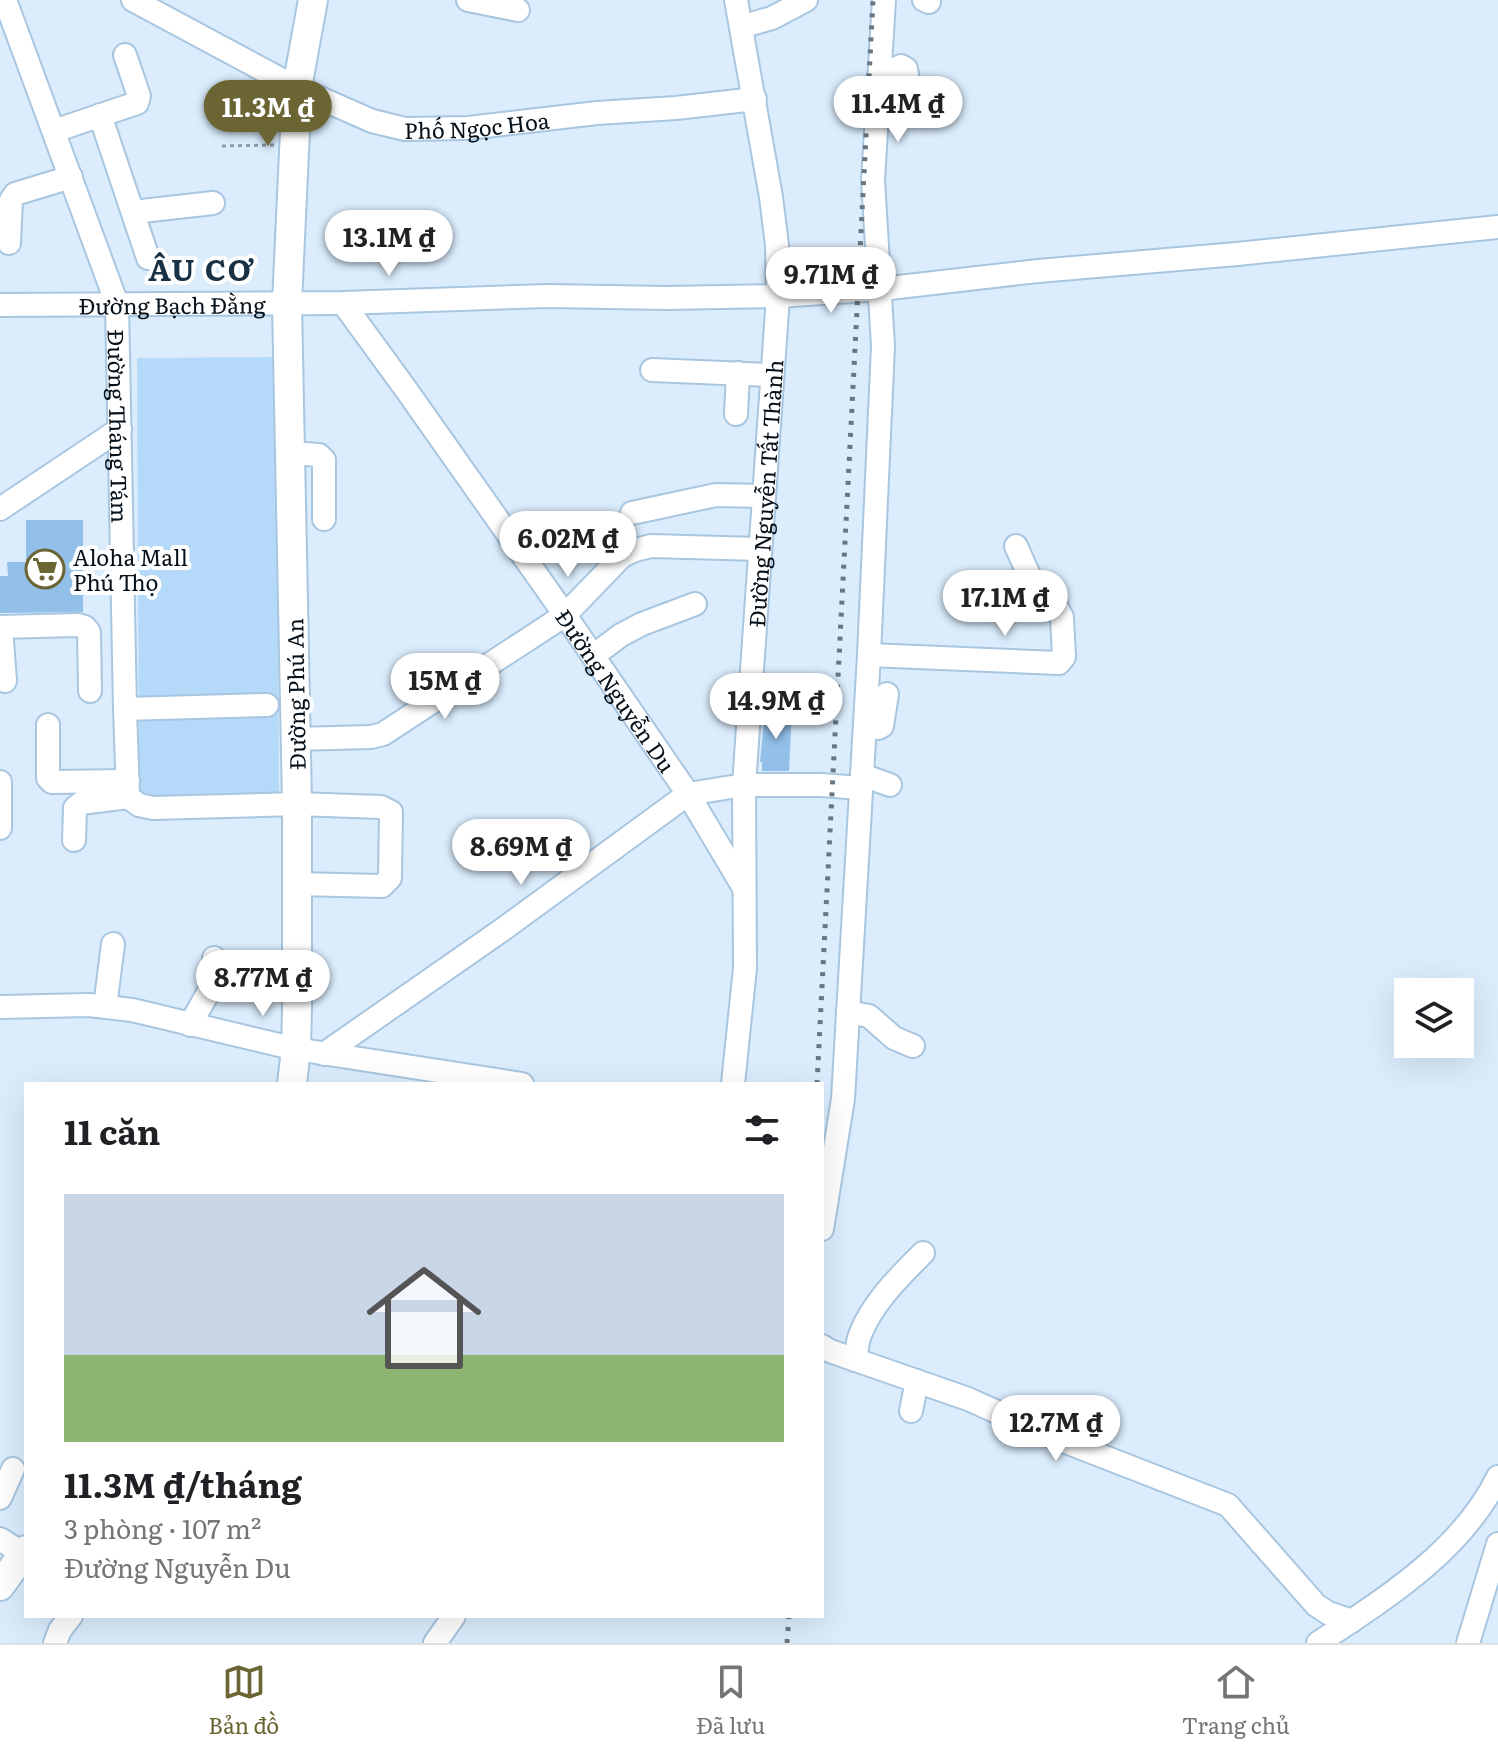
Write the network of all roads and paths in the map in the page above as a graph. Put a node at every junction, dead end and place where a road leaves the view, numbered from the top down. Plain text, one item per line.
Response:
1 (5, 0) edge
2 (133, 0) edge
3 (313, 0) edge
4 (468, 0) edge
5 (736, 0) edge
6 (806, 0) edge
7 (884, 0) edge
8 (518, 10) dead end
9 (741, 27) junction
10 (125, 55) dead end
11 (297, 88) junction
12 (755, 99) junction
13 (100, 115) junction
14 (54, 131) junction
15 (294, 145) junction
16 (222, 146) dead end
17 (71, 177) junction
18 (213, 203) dead end
19 (133, 212) junction
20 (1498, 227) edge
21 (9, 243) dead end
22 (148, 258) dead end
23 (881, 289) junction
24 (778, 296) junction
25 (287, 303) junction
26 (343, 303) junction
27 (117, 304) junction
28 (0, 305) edge
29 (652, 370) dead end
30 (738, 373) junction
31 (771, 375) junction
32 (736, 414) dead end
33 (120, 429) junction
34 (290, 453) junction
35 (763, 496) junction
36 (0, 509) edge
37 (632, 513) dead end
38 (324, 519) dead end
39 (1016, 546) dead end
40 (759, 549) junction
41 (695, 604) dead end
42 (565, 615) junction
43 (1, 627) edge
44 (869, 655) junction
45 (593, 656) junction
46 (5, 681) dead end
47 (90, 691) dead end
48 (887, 694) dead end
49 (267, 705) dead end
50 (125, 709) junction
51 (48, 725) dead end
52 (865, 725) junction
53 (296, 739) junction
54 (0, 782) edge
55 (861, 782) junction
56 (744, 785) junction
57 (890, 785) dead end
58 (128, 789) junction
59 (688, 794) junction
60 (297, 804) junction
61 (0, 828) edge
62 (74, 840) dead end
63 (297, 884) junction
64 (745, 889) junction
65 (113, 944) dead end
66 (214, 958) dead end
67 (0, 1007) edge
68 (105, 1007) junction
69 (848, 1012) junction
70 (190, 1025) junction
71 (913, 1046) dead end
72 (296, 1049) junction
73 (324, 1054) junction
74 (484, 1081) edge
75 (292, 1082) edge
76 (733, 1082) edge
77 (824, 1217) edge
78 (923, 1253) dead end
79 (824, 1347) edge
80 (855, 1360) junction
81 (917, 1381) junction
82 (911, 1411) dead end
83 (13, 1469) dead end
84 (1498, 1477) edge
85 (0, 1498) edge
86 (1498, 1544) edge
87 (16, 1548) edge
88 (0, 1586) edge
89 (69, 1618) edge
90 (453, 1618) edge
91 (1340, 1635) edge
92 (55, 1643) edge
93 (435, 1643) edge
94 (1468, 1643) edge

1 - 14 street, Đường Tháng Tám
2 - 11 street, Phố Ngọc Hoa
3 - 11 main road
4 - 8 street
5 - 9 street, Đường Nguyễn Tất Thành
6 - 9 street
7 - 23 street
9 - 12 street, Đường Nguyễn Tất Thành
10 - 13 street
11 - 12 street, Phố Ngọc Hoa
11 - 15 main road
12 - 24 street, Đường Nguyễn Tất Thành
13 - 14 street
13 - 19 street
14 - 17 street, Đường Tháng Tám
15 - 16 path
15 - 25 main road
17 - 21 street
17 - 27 street, Đường Tháng Tám
18 - 19 street
19 - 22 street
20 - 23 street, Đường Bạch Đằng
23 - 24 street, Đường Bạch Đằng
23 - 44 street
24 - 26 street, Đường Bạch Đằng
24 - 31 street, Đường Nguyễn Tất Thành
25 - 26 street, Đường Bạch Đằng
25 - 27 street, Đường Bạch Đằng
25 - 34 main road, Đường Phú An
26 - 42 street, Đường Nguyễn Du
27 - 28 street, Đường Bạch Đằng
27 - 33 street, Đường Tháng Tám
29 - 30 street
30 - 31 street
30 - 32 street
31 - 35 street, Đường Nguyễn Tất Thành
33 - 36 street
33 - 50 street, Đường Tháng Tám
34 - 38 street
34 - 53 main road, Đường Phú An
35 - 37 street
35 - 40 street, Đường Nguyễn Tất Thành
39 - 44 street
40 - 42 street
40 - 56 street, Đường Nguyễn Tất Thành
41 - 45 street
42 - 45 street, Đường Nguyễn Du
42 - 53 street
43 - 46 street
43 - 47 street
44 - 52 street
45 - 59 street, Đường Nguyễn Du
48 - 52 street
49 - 50 street
50 - 58 street, Đường Tháng Tám
51 - 58 street
52 - 55 street
53 - 60 main road, Đường Phú An
54 - 61 street
55 - 56 street
55 - 57 street
55 - 69 street
56 - 59 street
56 - 64 street, Đường Nguyễn Tất Thành
58 - 60 street
58 - 62 street
59 - 64 street, Đường Nguyễn Du
59 - 73 street
60 - 63 main road, Đường Phú An
60 - 63 street
63 - 72 main road, Đường Phú An
64 - 76 street, Đường Nguyễn Tất Thành
65 - 68 street
66 - 70 street
67 - 68 street
68 - 70 street
69 - 71 street
69 - 77 street
70 - 72 street
72 - 73 street
72 - 75 main road, Đường Phú An
73 - 74 street
78 - 80 street
79 - 80 street
80 - 81 street
81 - 82 street
81 - 91 street
83 - 85 street
84 - 91 street
86 - 94 street
87 - 88 main road
89 - 92 street
90 - 93 street

